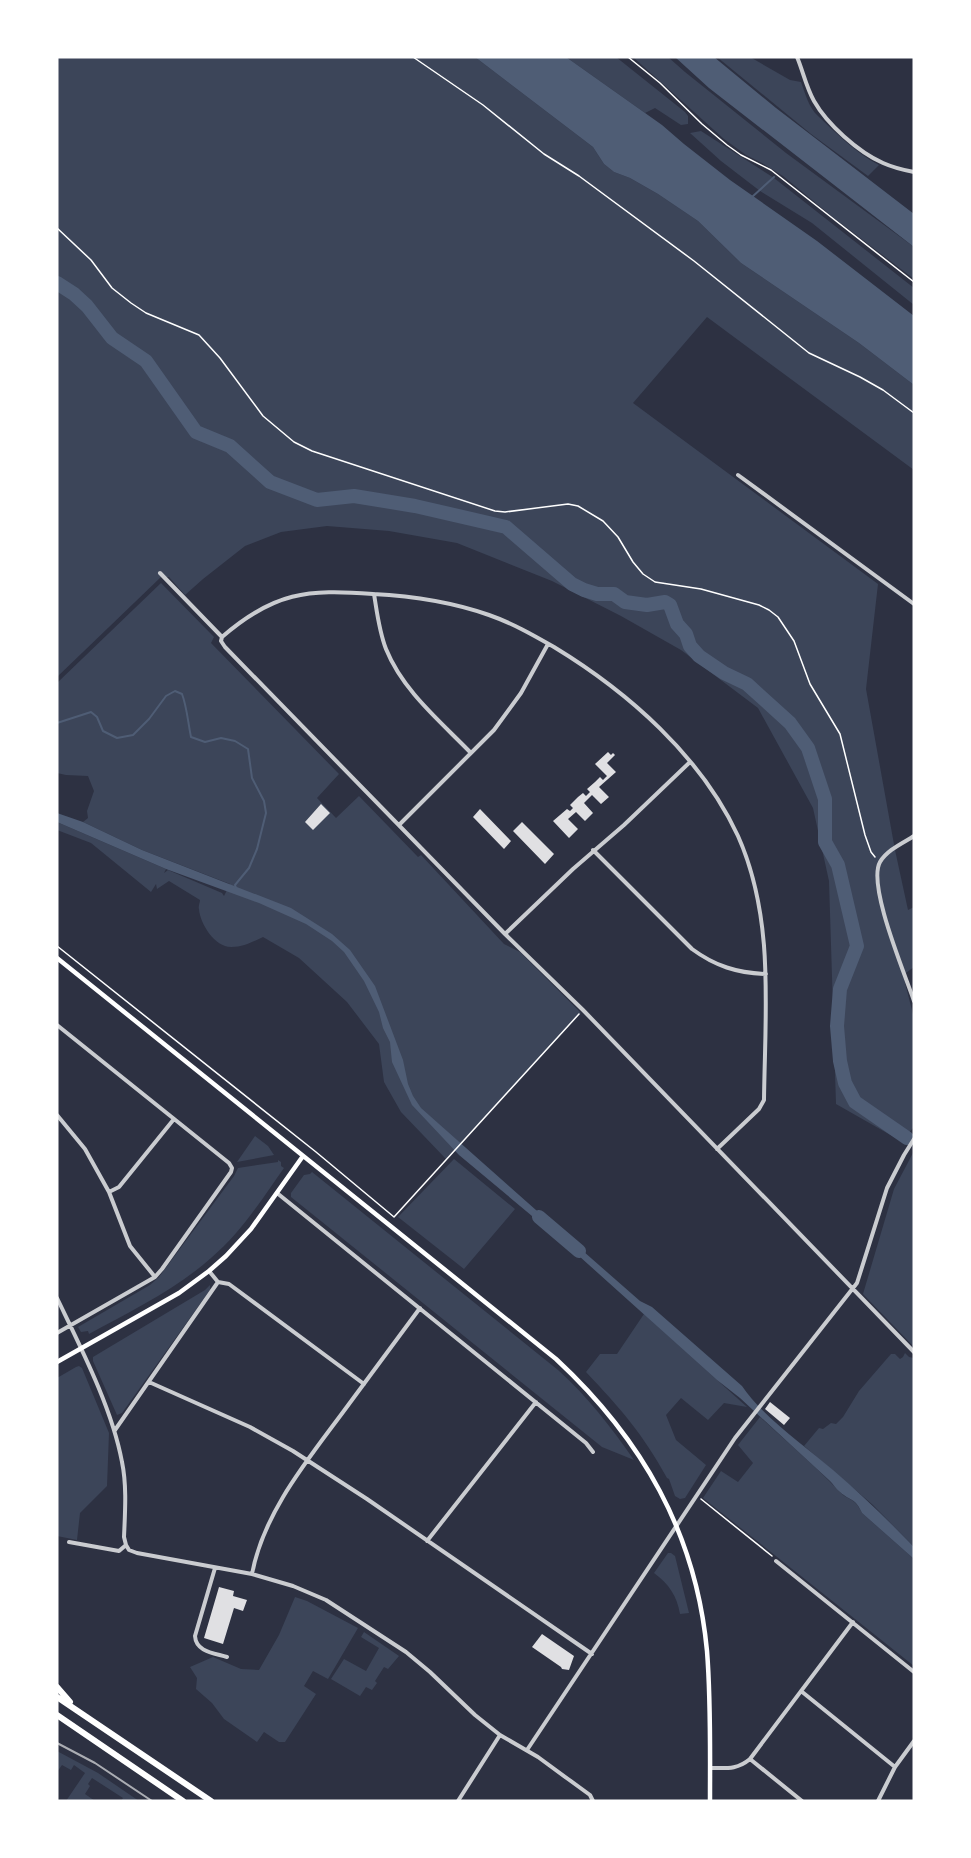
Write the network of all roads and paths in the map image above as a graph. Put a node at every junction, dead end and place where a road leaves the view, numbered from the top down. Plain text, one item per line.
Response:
1 (413, 57) edge
2 (628, 57) edge
3 (797, 57) edge
4 (914, 172) edge
5 (57, 228) edge
6 (914, 282) edge
7 (914, 412) edge
8 (738, 475) dead end
9 (160, 573) dead end
10 (374, 594) junction
11 (914, 604) edge
12 (222, 637) junction
13 (548, 644) junction
14 (471, 753) junction
15 (690, 762) junction
16 (399, 825) junction
17 (914, 836) edge
18 (593, 850) junction
19 (880, 862) junction
20 (506, 934) junction
21 (57, 946) edge
22 (57, 958) edge
23 (766, 974) junction
24 (914, 1001) edge
25 (583, 1010) junction
26 (57, 1025) edge
27 (57, 1115) edge
28 (174, 1119) junction
29 (914, 1139) edge
30 (717, 1149) junction
31 (303, 1156) junction
32 (110, 1192) junction
33 (277, 1193) junction
34 (208, 1271) junction
35 (154, 1277) junction
36 (218, 1282) junction
37 (853, 1290) junction
38 (57, 1298) edge
39 (420, 1308) junction
40 (70, 1325) junction
41 (57, 1333) edge
42 (81, 1348) junction
43 (914, 1352) edge
44 (57, 1362) edge
45 (149, 1382) junction
46 (364, 1384) junction
47 (536, 1402) junction
48 (115, 1431) junction
49 (593, 1452) dead end
50 (307, 1460) junction
51 (696, 1495) junction
52 (676, 1526) junction
53 (427, 1541) junction
54 (69, 1542) dead end
55 (126, 1545) junction
56 (776, 1561) joint
57 (215, 1568) junction
58 (252, 1574) junction
59 (853, 1622) junction
60 (592, 1654) junction
61 (227, 1657) dead end
62 (914, 1672) edge
63 (57, 1687) edge
64 (801, 1691) junction
65 (57, 1696) edge
66 (74, 1708) junction
67 (57, 1715) edge
68 (500, 1735) junction
69 (914, 1742) edge
70 (527, 1750) junction
71 (750, 1759) junction
72 (895, 1767) junction
73 (710, 1768) junction
74 (183, 1801) edge
75 (211, 1801) edge
76 (458, 1801) edge
77 (593, 1801) edge
78 (710, 1801) edge
79 (802, 1801) edge
80 (878, 1801) edge

1 - 7 path
2 - 6 path
3 - 4 street
5 - 19 path
8 - 11 street
9 - 12 street
10 - 12 street
10 - 13 street
10 - 14 street
12 - 16 street
13 - 14 street
13 - 15 street
14 - 16 street
15 - 18 street
15 - 23 street
16 - 20 street
17 - 19 street
18 - 20 street
18 - 23 street
19 - 24 street
20 - 25 street
21 - 25 path
22 - 31 main road
23 - 30 street
25 - 30 street
26 - 28 street
27 - 32 street
28 - 32 street
28 - 35 street
29 - 37 street
30 - 37 street
31 - 33 main road
31 - 52 main road
32 - 35 street
33 - 34 main road
33 - 39 street
34 - 36 street
34 - 42 main road
35 - 40 street
36 - 45 street
36 - 46 street
37 - 43 street
37 - 51 street
38 - 40 street
39 - 46 street
39 - 47 street
40 - 41 street
40 - 42 street
42 - 44 main road
42 - 48 street
45 - 48 street
45 - 50 street
46 - 50 street
47 - 49 street
47 - 53 street
48 - 55 street
50 - 53 street
50 - 58 street
51 - 52 street
51 - 56 path
52 - 60 street
52 - 73 main road
53 - 60 street
54 - 55 street
55 - 57 street
56 - 59 street
57 - 58 street
57 - 61 street
58 - 68 street
59 - 62 street
59 - 64 street
60 - 70 street
63 - 66 highway
64 - 71 street
64 - 72 street
65 - 66 highway
66 - 75 highway
67 - 74 highway
68 - 70 street
68 - 76 street
69 - 72 street
70 - 77 street
71 - 73 street
71 - 79 street
72 - 80 street
73 - 78 main road

